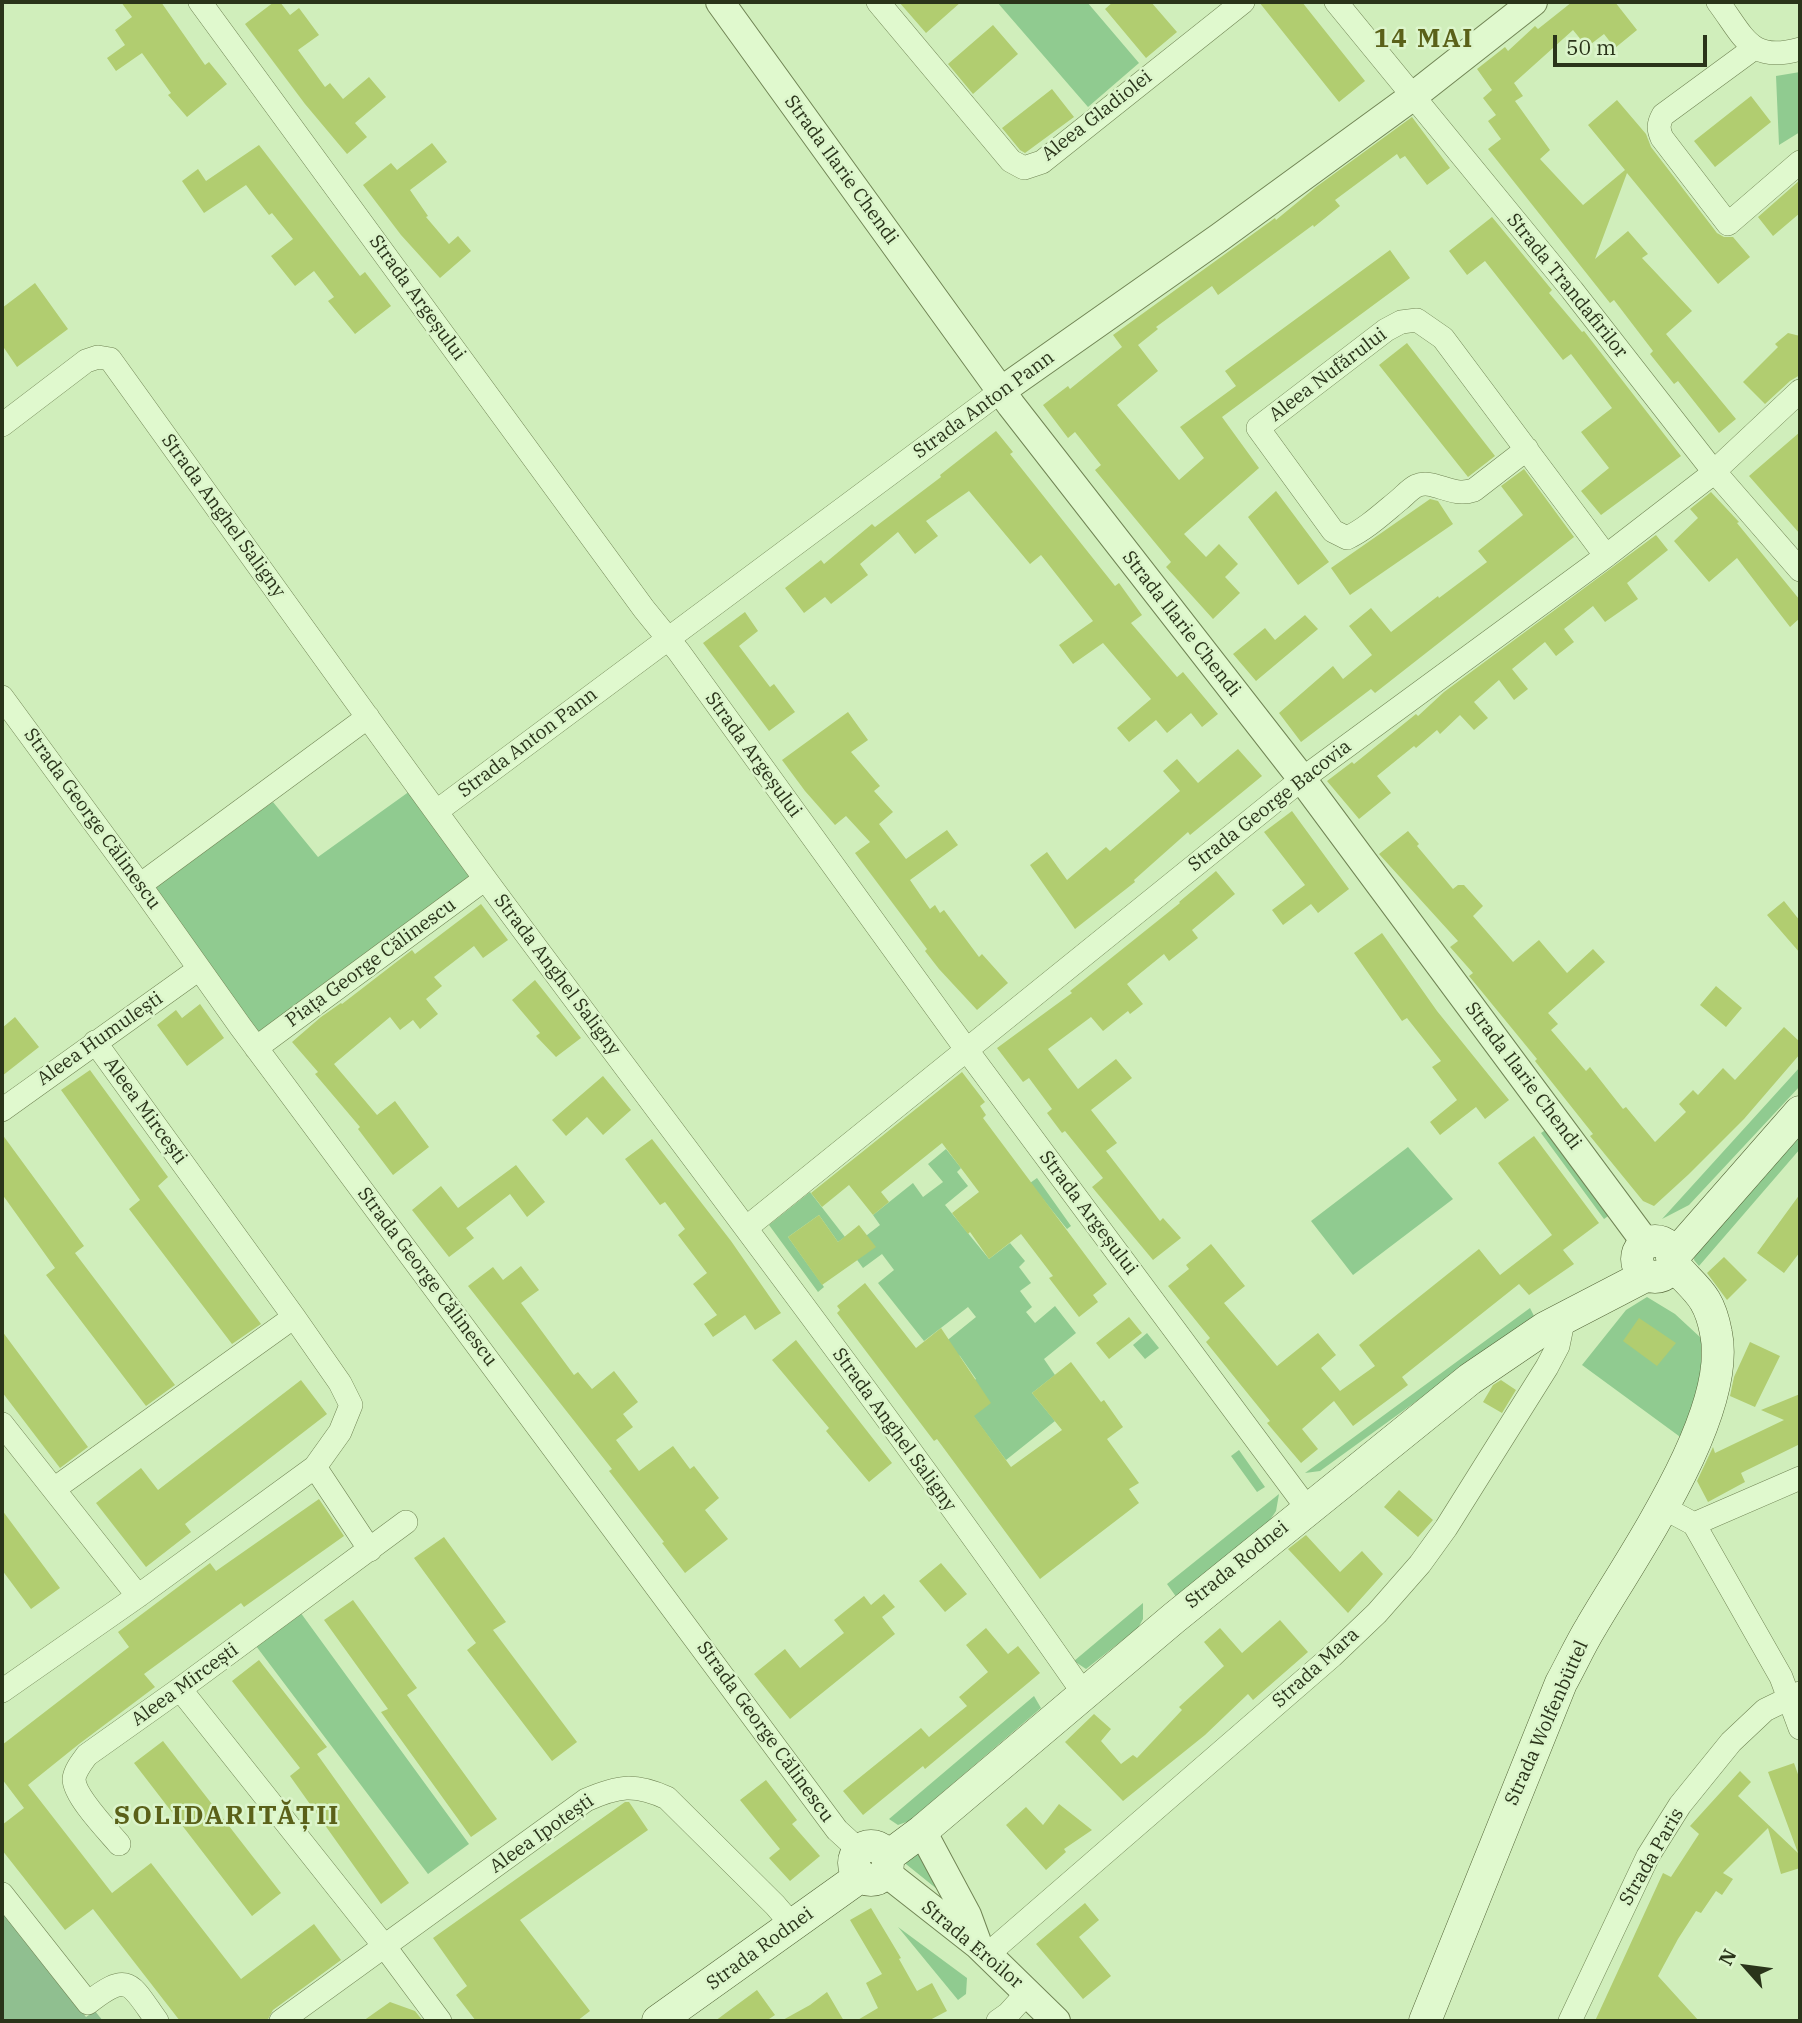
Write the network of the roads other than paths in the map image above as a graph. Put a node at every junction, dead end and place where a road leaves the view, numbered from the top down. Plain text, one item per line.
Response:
1 (200, 2) edge
2 (720, 2) edge
3 (878, 2) edge
4 (1243, 2) edge
5 (1336, 2) edge
6 (1718, 2) edge
7 (1525, 4) edge
8 (1753, 49) junction
9 (1800, 49) edge
10 (1412, 97) junction
11 (1800, 162) edge
12 (1001, 391) junction
13 (1800, 391) edge
14 (2, 425) edge
15 (1527, 449) junction
16 (1715, 471) junction
17 (1606, 556) junction
18 (1800, 570) edge
19 (669, 639) junction
20 (2, 697) edge
21 (368, 717) junction
22 (1302, 779) junction
23 (437, 811) junction
24 (485, 878) junction
25 (140, 885) junction
26 (199, 969) junction
27 (95, 1042) junction
28 (256, 1048) junction
29 (967, 1049) junction
30 (2, 1110) edge
31 (1800, 1112) edge
32 (746, 1228) junction
33 (1662, 1258) junction
34 (294, 1317) junction
35 (1564, 1317) junction
36 (2, 1424) edge
37 (315, 1467) junction
38 (1800, 1478) edge
39 (54, 1489) junction
40 (1307, 1508) junction
41 (1664, 1508) junction
42 (407, 1522) dead end
43 (1694, 1524) junction
44 (370, 1550) junction
45 (138, 1596) junction
46 (180, 1689) junction
47 (2, 1691) edge
48 (1084, 1694) junction
49 (1795, 1696) edge
50 (1800, 1728) edge
51 (922, 1832) junction
52 (119, 1844) dead end
53 (873, 1864) junction
54 (2, 1894) edge
55 (793, 1926) junction
56 (385, 1947) junction
57 (983, 1950) junction
58 (1028, 1992) junction
59 (157, 2021) edge
60 (281, 2021) edge
61 (440, 2021) edge
62 (658, 2021) edge
63 (998, 2021) edge
64 (1021, 2021) edge
65 (1056, 2021) edge
66 (1425, 2021) edge
67 (1570, 2021) edge

1 - 19 street, Strada Argeșului
2 - 12 street, Strada Ilarie Chendi
3 - 4 street, Aleea Gladiolei
5 - 10 street, Strada Trandafirilor
6 - 8 street
7 - 10 street, Strada Anton Pann
8 - 9 street
8 - 11 street
10 - 12 street, Strada Anton Pann
10 - 16 street, Strada Trandafirilor
12 - 19 street, Strada Anton Pann
12 - 22 street, Strada Ilarie Chendi
13 - 16 street, Strada George Bacovia
14 - 21 street, Strada Anghel Saligny
15 - 15 street, Aleea Nufărului
15 - 17 street, Aleea Nufărului
16 - 17 street, Strada George Bacovia
16 - 18 street, Strada Trandafirilor
17 - 22 street, Strada George Bacovia
19 - 23 street, Strada Anton Pann
19 - 29 street, Strada Argeșului
20 - 25 street, Strada George Călinescu
21 - 23 street, Strada Anghel Saligny
21 - 25 street
22 - 29 street, Strada George Bacovia
22 - 33 street, Strada Ilarie Chendi
23 - 24 street, Strada Anghel Saligny
24 - 28 street, Piața George Călinescu
24 - 32 street, Strada Anghel Saligny
25 - 26 street, Strada George Călinescu
26 - 27 street, Aleea Humulești
26 - 28 street, Strada George Călinescu
27 - 30 street, Aleea Humulești
27 - 34 street, Aleea Mircești
28 - 53 street, Strada George Călinescu
29 - 32 street, Strada George Bacovia
29 - 40 street, Strada Argeșului
31 - 33 main road, Strada Rodnei
32 - 48 street, Strada Anghel Saligny
33 - 35 main road, Strada Rodnei
33 - 41 main road, Strada Wolfenbüttel
34 - 37 street, Aleea Mircești
34 - 39 street
35 - 40 main road, Strada Rodnei
35 - 57 street, Strada Mara
36 - 39 street
37 - 44 street
37 - 45 street, Aleea Mircești
38 - 43 street
39 - 45 street
40 - 48 main road, Strada Rodnei
41 - 43 street
41 - 66 main road, Strada Wolfenbüttel
42 - 44 street, Aleea Mircești
43 - 49 street
44 - 46 street, Aleea Mircești
45 - 47 street, Aleea Mircești
46 - 52 street, Aleea Mircești
46 - 56 street
48 - 51 main road, Strada Rodnei
49 - 50 street
49 - 67 street, Strada Paris
51 - 53 main road, Strada Rodnei
51 - 57 street
53 - 55 main road, Strada Rodnei
53 - 57 street, Strada Eroilor
54 - 59 street
55 - 56 street, Aleea Ipotești
55 - 62 main road, Strada Rodnei
56 - 60 street, Aleea Ipotești
56 - 61 street
57 - 58 street, Strada Eroilor
58 - 63 street
58 - 64 street
58 - 65 street, Strada Eroilor

